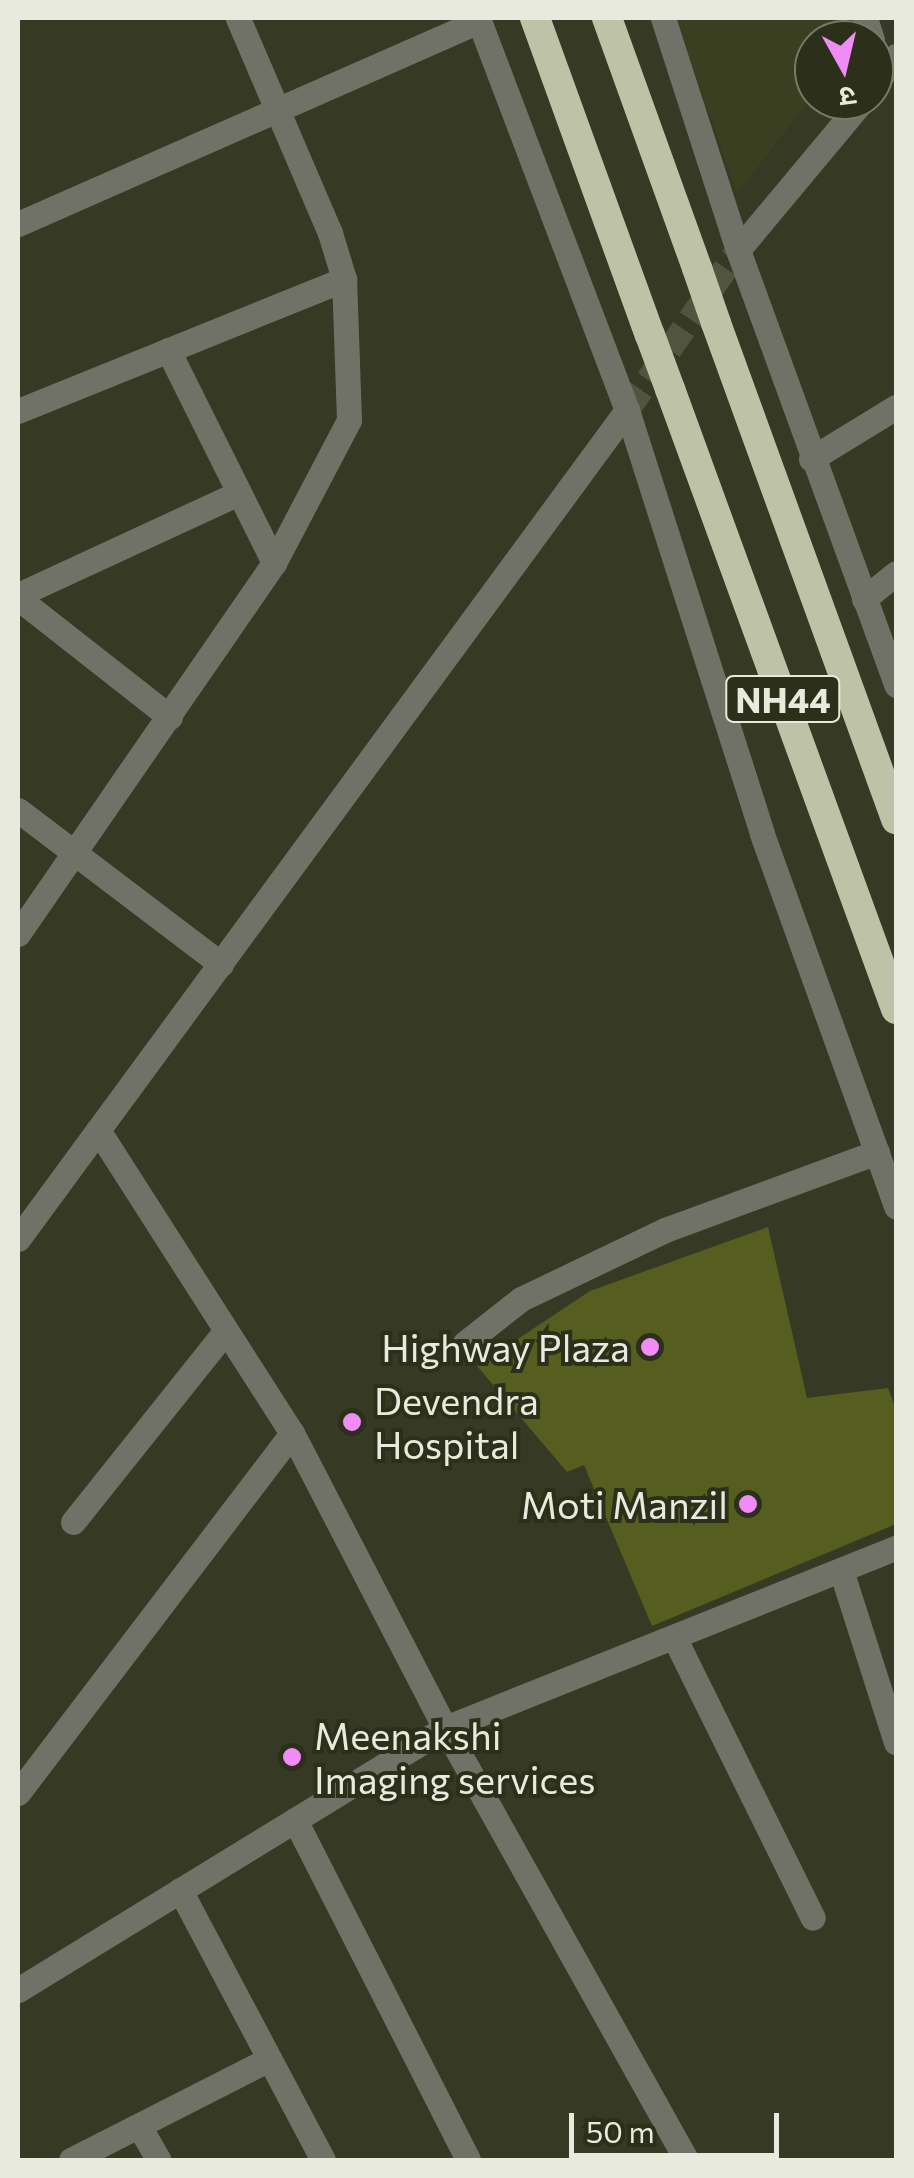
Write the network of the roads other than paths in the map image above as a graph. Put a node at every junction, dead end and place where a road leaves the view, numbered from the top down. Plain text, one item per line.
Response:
1 (238, 18) edge
2 (535, 18) edge
3 (607, 18) edge
4 (663, 18) edge
5 (478, 20) edge
6 (278, 110) junction
7 (847, 120) edge
8 (18, 224) edge
9 (738, 250) junction
10 (344, 280) junction
11 (168, 350) junction
12 (896, 407) edge
13 (627, 410) junction
14 (18, 411) edge
15 (811, 459) junction
16 (239, 493) junction
17 (274, 563) junction
18 (896, 573) edge
19 (18, 597) edge
20 (864, 599) junction
21 (896, 685) edge
22 (170, 717) junction
23 (18, 810) edge
24 (896, 819) edge
25 (78, 855) junction
26 (18, 934) edge
27 (221, 964) junction
28 (896, 1009) edge
29 (98, 1130) junction
30 (877, 1152) junction
31 (896, 1207) edge
32 (18, 1239) edge
33 (223, 1334) junction
34 (465, 1343) dead end
35 (292, 1433) junction
36 (73, 1522) dead end
37 (896, 1548) edge
38 (841, 1570) junction
39 (674, 1637) junction
40 (445, 1728) junction
41 (896, 1742) edge
42 (18, 1793) edge
43 (295, 1820) junction
44 (180, 1890) junction
45 (813, 1918) dead end
46 (18, 1990) edge
47 (269, 2059) junction
48 (139, 2126) junction
49 (71, 2160) edge
50 (159, 2160) edge
51 (323, 2160) edge
52 (468, 2160) edge
53 (686, 2160) edge

1 - 6 street
2 - 28 highway, NH44, bridge
3 - 24 highway, NH44, bridge
4 - 9 street
5 - 6 street
5 - 13 street
6 - 8 street
6 - 10 street
7 - 9 street
9 - 15 street
10 - 11 street
10 - 17 street
11 - 14 street
11 - 16 street
12 - 15 street
13 - 27 street
13 - 30 street
15 - 20 street
16 - 17 street
16 - 19 street
17 - 22 street
18 - 20 street
19 - 22 street
20 - 21 street
22 - 25 street
23 - 25 street
25 - 26 street
25 - 27 street
27 - 29 street
29 - 32 street
29 - 33 street
30 - 31 street
30 - 34 street
33 - 35 street
33 - 36 street
35 - 40 street
35 - 42 street
37 - 38 street
38 - 39 street
38 - 41 street
39 - 40 street
39 - 45 street
40 - 43 street
40 - 53 street
43 - 44 street
43 - 52 street
44 - 46 street
44 - 47 street
47 - 48 street
47 - 51 street
48 - 49 street
48 - 50 street

